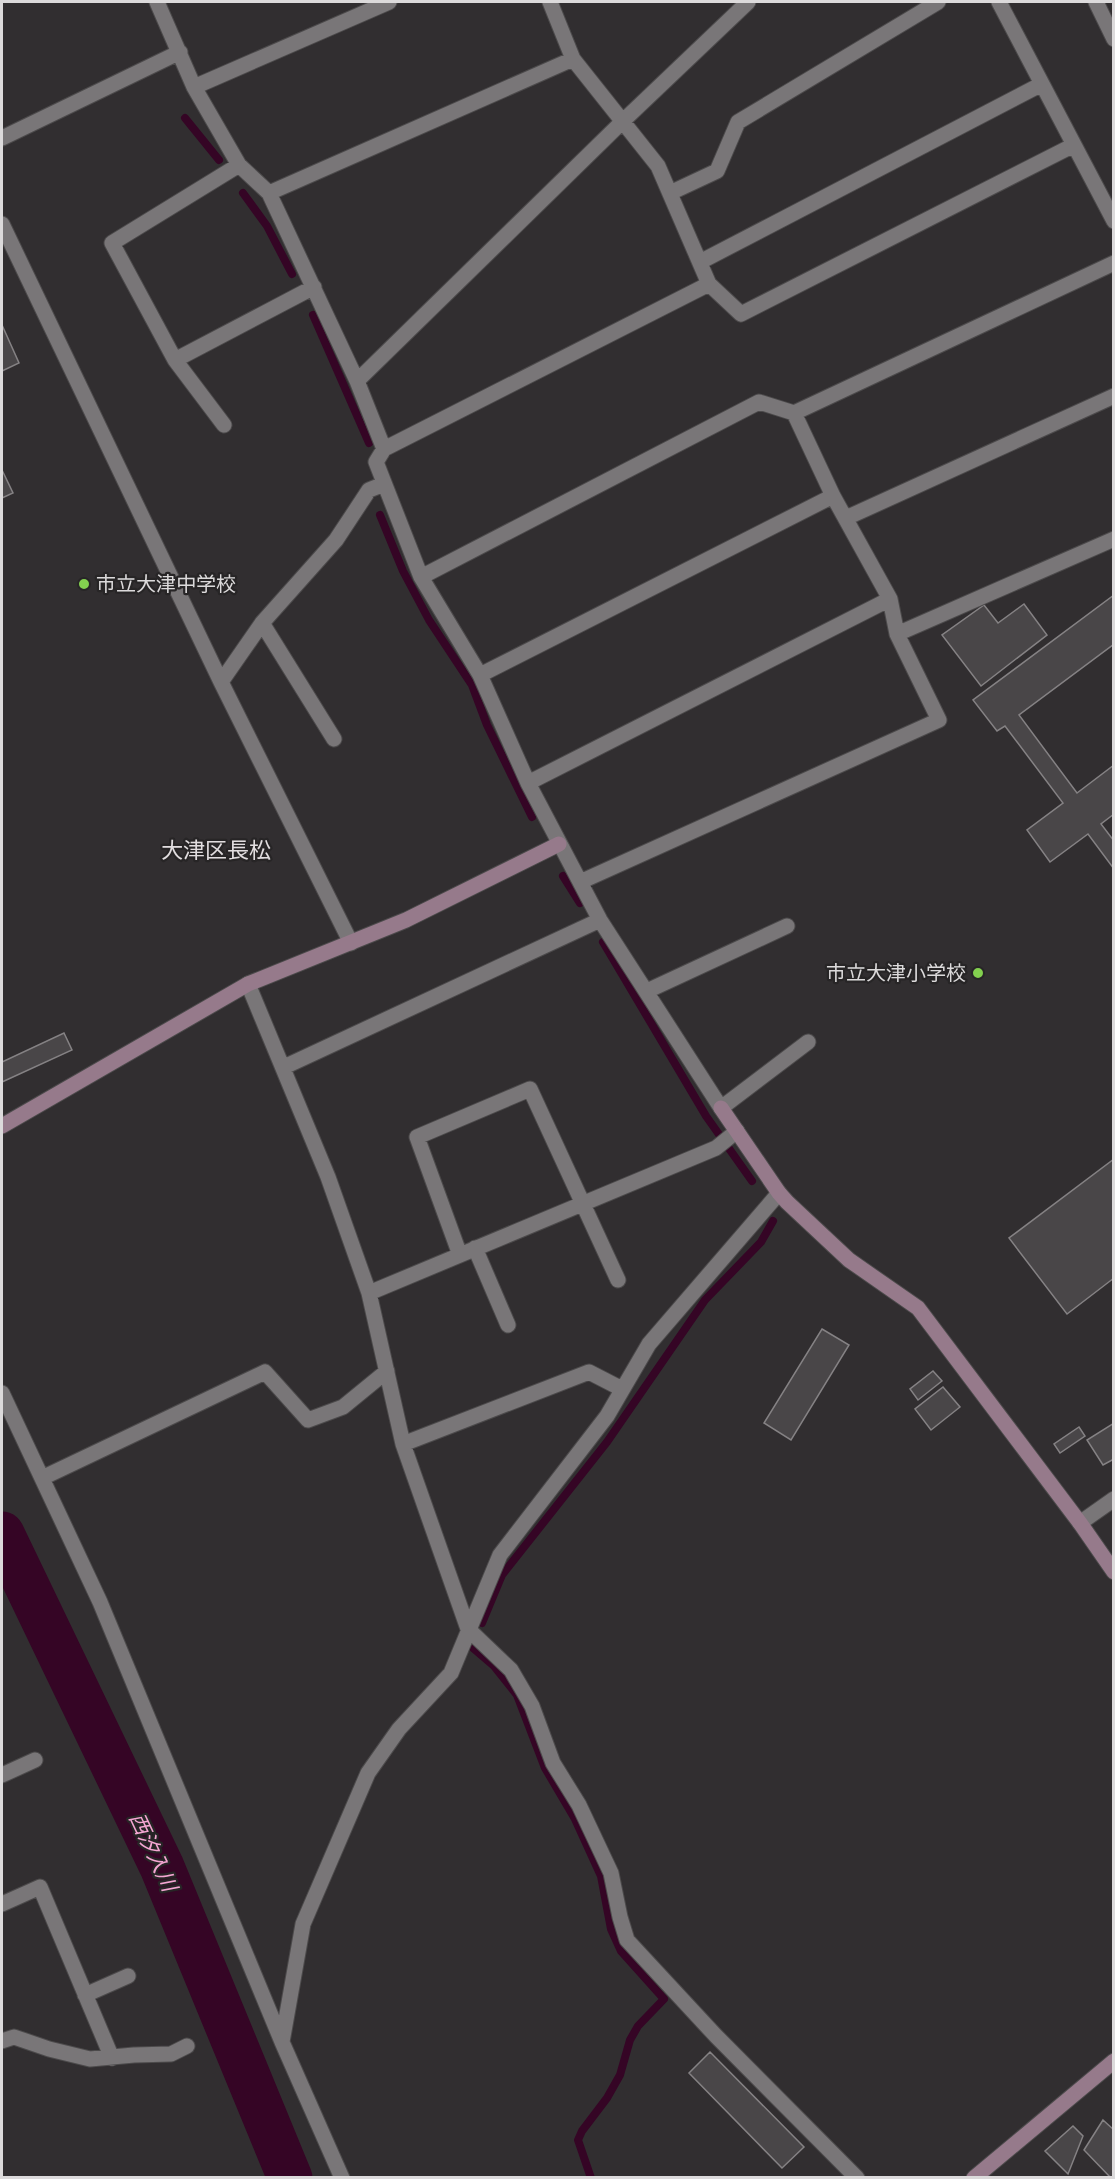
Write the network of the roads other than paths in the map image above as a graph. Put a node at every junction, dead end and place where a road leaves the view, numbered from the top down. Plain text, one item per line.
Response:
1 (157, 2) edge
2 (389, 2) edge
3 (550, 2) edge
4 (748, 2) edge
5 (938, 2) edge
6 (999, 2) edge
7 (1096, 2) edge
8 (1111, 22) edge
9 (1113, 39) edge
10 (180, 52) junction
11 (573, 59) junction
12 (1042, 84) junction
13 (194, 87) junction
14 (623, 121) junction
15 (2, 138) edge
16 (1074, 145) junction
17 (239, 165) junction
18 (269, 193) junction
19 (670, 193) junction
20 (1113, 221) edge
21 (2, 224) edge
22 (700, 262) junction
23 (1113, 263) edge
24 (709, 284) junction
25 (314, 287) junction
26 (175, 360) junction
27 (357, 381) junction
28 (1113, 396) edge
29 (794, 413) junction
30 (224, 425) dead end
31 (384, 449) junction
32 (384, 484) junction
33 (833, 496) junction
34 (846, 518) junction
35 (1113, 539) edge
36 (421, 577) junction
37 (890, 599) junction
38 (262, 623) junction
39 (897, 634) junction
40 (480, 675) junction
41 (221, 682) junction
42 (334, 739) dead end
43 (528, 783) junction
44 (559, 844) junction
45 (579, 882) junction
46 (600, 920) junction
47 (787, 926) dead end
48 (351, 943) junction
49 (248, 984) junction
50 (647, 991) junction
51 (808, 1042) dead end
52 (284, 1067) junction
53 (721, 1108) junction
54 (2, 1126) edge
55 (737, 1131) junction
56 (779, 1193) junction
57 (584, 1203) junction
58 (475, 1248) junction
59 (460, 1255) junction
60 (618, 1280) dead end
61 (369, 1293) junction
62 (508, 1324) dead end
63 (387, 1371) junction
64 (622, 1389) junction
65 (2, 1393) edge
66 (403, 1444) junction
67 (42, 1478) junction
68 (1113, 1499) edge
69 (1080, 1523) junction
70 (1113, 1572) edge
71 (468, 1629) junction
72 (35, 1760) dead end
73 (2, 1775) edge
74 (2, 1904) edge
75 (128, 1976) dead end
76 (85, 1995) junction
77 (2, 2041) edge
78 (282, 2042) junction
79 (187, 2046) dead end
80 (112, 2058) junction
81 (1113, 2061) edge
82 (342, 2178) edge
83 (857, 2178) edge
84 (974, 2178) edge

1 - 10 street
2 - 13 street
3 - 11 street
4 - 14 street
5 - 19 street
6 - 12 street
7 - 8 street
8 - 9 street
10 - 13 street
10 - 15 street
11 - 14 street
11 - 18 street
12 - 16 street
12 - 22 street
13 - 17 street
14 - 19 street
14 - 27 street
16 - 20 street
16 - 24 street
17 - 18 street
17 - 26 street
18 - 25 street
19 - 22 street
21 - 41 street
22 - 24 street
23 - 29 street
24 - 31 street
25 - 26 street
25 - 27 street
26 - 30 street
27 - 31 street
28 - 34 street
29 - 33 street
29 - 36 street
31 - 32 street
32 - 36 street
32 - 38 street
33 - 34 street
33 - 40 street
34 - 37 street
35 - 39 street
36 - 40 street
37 - 39 street
37 - 43 street
38 - 41 street
38 - 42 street
39 - 45 street
40 - 43 street
41 - 48 street
43 - 44 street
44 - 45 street
44 - 48 street
45 - 46 street
46 - 50 street
46 - 52 street
47 - 50 street
48 - 49 street
49 - 52 street
49 - 54 street
50 - 53 street
51 - 53 street
52 - 61 street
53 - 55 street
55 - 56 street
55 - 57 street
56 - 64 street
56 - 69 street
57 - 58 street
57 - 59 street
57 - 60 street
58 - 59 street
58 - 62 street
59 - 61 street
61 - 63 street
63 - 66 street
63 - 67 street
64 - 66 street
64 - 71 street
65 - 67 street
66 - 71 street
67 - 78 street
68 - 69 street
69 - 70 street
71 - 78 street
71 - 83 street
72 - 73 street
74 - 76 street
75 - 76 street
76 - 80 street
77 - 80 street
78 - 82 street
79 - 80 street
81 - 84 street

